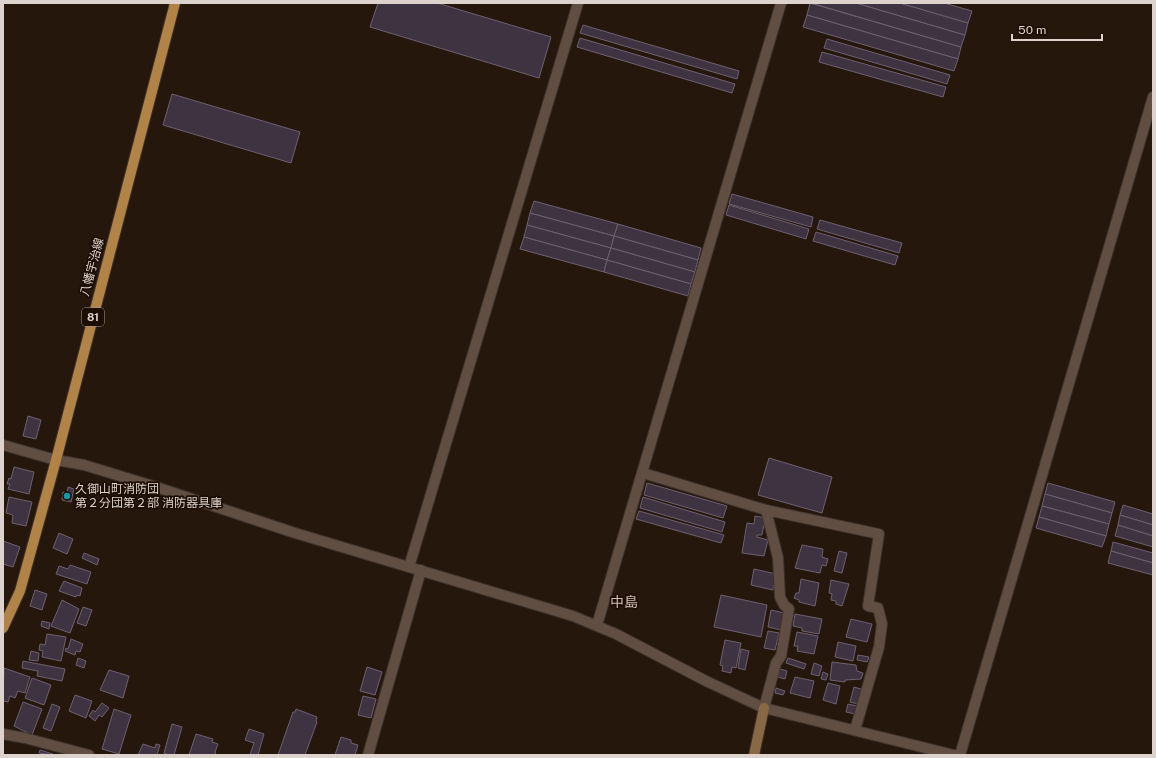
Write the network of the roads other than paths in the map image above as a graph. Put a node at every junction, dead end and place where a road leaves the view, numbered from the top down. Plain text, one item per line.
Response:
1 (175, 3) edge
2 (578, 3) edge
3 (781, 3) edge
4 (1153, 97) edge
5 (3, 445) edge
6 (56, 460) junction
7 (643, 473) junction
8 (766, 510) junction
9 (409, 567) junction
10 (421, 570) junction
11 (597, 625) junction
12 (3, 628) edge
13 (764, 708) junction
14 (855, 730) junction
15 (3, 734) edge
16 (89, 755) edge
17 (368, 755) edge
18 (754, 755) edge
19 (954, 755) edge
20 (960, 755) edge

1 - 6 main road, 八幡宇治線 / 81
2 - 9 street
3 - 7 street
4 - 20 street
5 - 6 street
6 - 9 street
6 - 12 main road, 八幡宇治線 / 81
7 - 8 street
7 - 11 street
8 - 13 street
8 - 14 street
9 - 10 street
10 - 11 street
10 - 17 street
11 - 13 street
13 - 14 street
13 - 18 street
14 - 19 street
15 - 16 street

